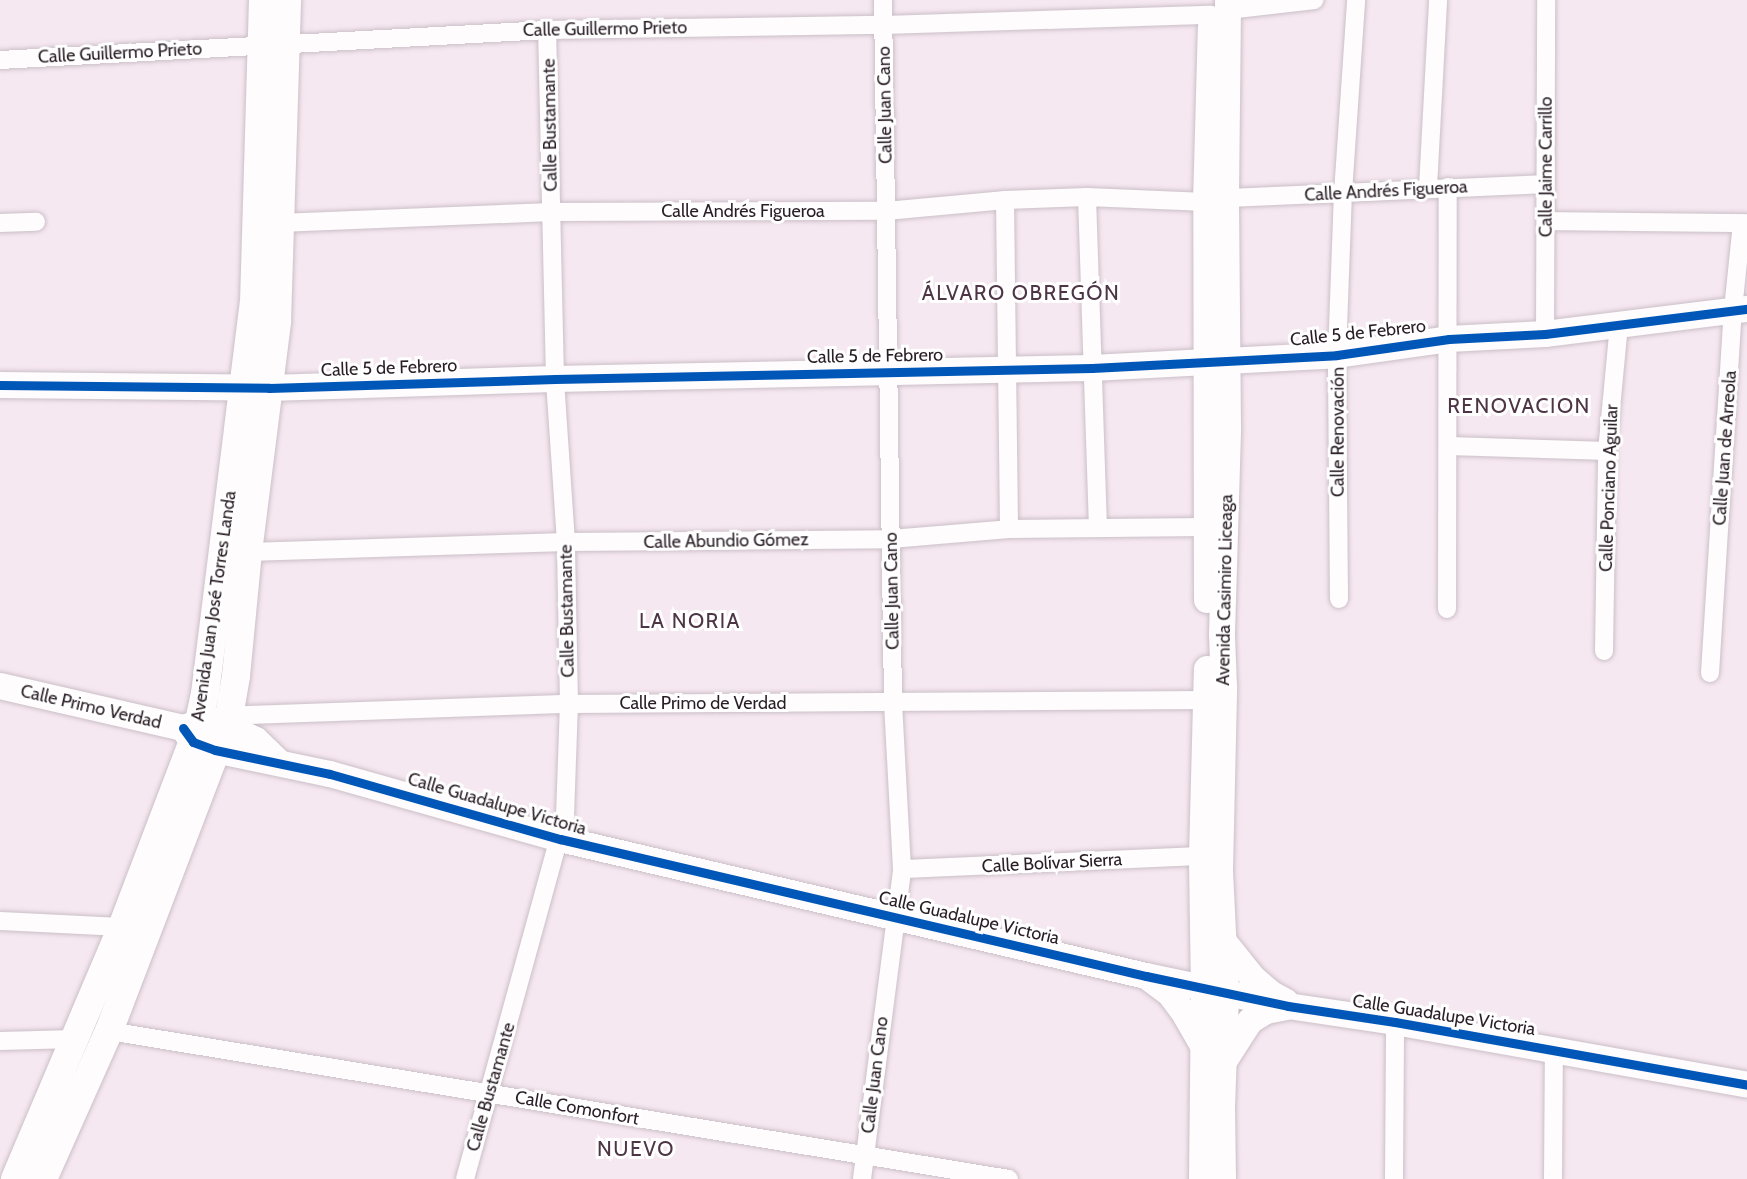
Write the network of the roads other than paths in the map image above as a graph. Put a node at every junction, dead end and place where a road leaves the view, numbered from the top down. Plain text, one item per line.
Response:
1 (263, 0) edge
2 (287, 0) edge
3 (883, 0) edge
4 (1314, 0) edge
5 (1356, 0) edge
6 (1438, 0) edge
7 (1546, 0) edge
8 (1220, 6) edge
9 (884, 25) junction
10 (548, 30) junction
11 (273, 43) junction
12 (0, 60) edge
13 (1545, 184) junction
14 (1428, 187) junction
15 (1448, 187) junction
16 (1343, 193) junction
17 (1086, 197) junction
18 (1005, 200) junction
19 (1216, 200) junction
20 (886, 211) junction
21 (552, 212) junction
22 (1547, 220) junction
23 (36, 222) dead end
24 (0, 223) edge
25 (1745, 223) edge
26 (279, 224) junction
27 (1740, 309) edge
28 (1619, 325) junction
29 (1545, 333) junction
30 (1449, 339) junction
31 (1338, 355) junction
32 (1217, 362) junction
33 (1005, 369) junction
34 (1092, 369) junction
35 (890, 372) junction
36 (555, 379) junction
37 (0, 385) edge
38 (256, 387) junction
39 (1450, 446) junction
40 (1607, 451) junction
41 (1205, 527) junction
42 (1098, 528) junction
43 (1008, 529) junction
44 (891, 539) junction
45 (566, 542) junction
46 (248, 552) junction
47 (1339, 599) dead end
48 (1448, 609) dead end
49 (1604, 651) dead end
50 (1710, 673) dead end
51 (0, 686) edge
52 (1206, 700) junction
53 (893, 702) junction
54 (569, 704) junction
55 (206, 729) junction
56 (560, 839) junction
57 (1202, 856) junction
58 (902, 870) junction
59 (895, 918) junction
60 (0, 921) edge
61 (122, 927) junction
62 (1224, 942) junction
63 (1146, 976) junction
64 (1215, 991) junction
65 (1292, 1007) junction
66 (1395, 1022) junction
67 (109, 1031) junction
68 (75, 1039) junction
69 (0, 1041) edge
70 (1554, 1050) junction
71 (1215, 1058) junction
72 (1747, 1085) edge
73 (490, 1093) junction
74 (865, 1157) junction
75 (15, 1179) edge
76 (42, 1179) edge
77 (465, 1179) edge
78 (862, 1179) edge
79 (1010, 1179) edge
80 (1202, 1179) edge
81 (1223, 1179) edge
82 (1394, 1179) edge
83 (1553, 1179) edge

1 - 11 main road, Avenida Juan José Torres Landa
2 - 11 main road, Avenida Juan José Torres Landa
3 - 9 street, Calle Juan Cano
4 - 8 street, Calle Guillermo Prieto
5 - 16 street, Calle Renovación
6 - 14 street
7 - 13 street, Calle Jaime Carrillo
8 - 9 street, Calle Guillermo Prieto
8 - 19 street, Avenida Casimiro Liceaga
9 - 10 street, Calle Guillermo Prieto
9 - 20 street, Calle Juan Cano
10 - 11 street, Calle Guillermo Prieto
10 - 21 street, Calle Bustamante
11 - 12 street, Calle Guillermo Prieto
11 - 26 main road, Avenida Juan José Torres Landa
11 - 38 main road, Avenida Juan José Torres Landa
13 - 15 street, Calle Andrés Figueroa
13 - 22 street, Calle Jaime Carrillo
14 - 15 street, Calle Andrés Figueroa
14 - 16 street, Calle Andrés Figueroa
15 - 30 street
16 - 19 street, Calle Andrés Figueroa
16 - 31 street, Calle Renovación
17 - 18 street, Calle Andrés Figueroa
17 - 19 street, Calle Andrés Figueroa
17 - 34 street
18 - 20 street, Calle Andrés Figueroa
18 - 33 street
19 - 32 street, Avenida Casimiro Liceaga
20 - 21 street, Calle Andrés Figueroa
20 - 35 street, Calle Juan Cano
21 - 26 street, Calle Andrés Figueroa
21 - 36 street, Calle Bustamante
22 - 25 street
22 - 29 street, Calle Jaime Carrillo
23 - 24 street
25 - 27 street, Calle Juan de Arreola
26 - 38 main road, Avenida Juan José Torres Landa
27 - 28 street, Calle 5 de Febrero
27 - 50 street, Calle Juan de Arreola
28 - 29 street, Calle 5 de Febrero
28 - 40 street, Calle Ponciano Aguilar
29 - 30 street, Calle 5 de Febrero
30 - 31 street, Calle 5 de Febrero
30 - 39 street
31 - 32 street, Calle 5 de Febrero
31 - 47 street, Calle Renovación
32 - 34 street, Calle 5 de Febrero
32 - 41 street, Avenida Casimiro Liceaga
32 - 62 street, Avenida Casimiro Liceaga
33 - 34 street, Calle 5 de Febrero
33 - 35 street, Calle 5 de Febrero
33 - 43 street
34 - 42 street
35 - 36 street, Calle 5 de Febrero
35 - 44 street, Calle Juan Cano
36 - 38 street, Calle 5 de Febrero
36 - 45 street, Calle Bustamante
37 - 38 street, Calle 5 de Febrero
38 - 46 main road, Avenida Juan José Torres Landa
38 - 55 main road, Avenida Juan José Torres Landa
39 - 40 street
39 - 48 street
40 - 49 street, Calle Ponciano Aguilar
41 - 42 street, Calle Abundio Gómez
41 - 52 street, Avenida Casimiro Liceaga
42 - 43 street, Calle Abundio Gómez
43 - 44 street, Calle Abundio Gómez
44 - 45 street, Calle Abundio Gómez
44 - 53 street, Calle Juan Cano
45 - 46 street, Calle Abundio Gómez
45 - 54 street, Calle Bustamante
46 - 55 main road, Avenida Juan José Torres Landa
51 - 55 street, Calle Primo Verdad
52 - 53 street, Calle Primo de Verdad
52 - 57 street, Avenida Casimiro Liceaga
53 - 54 street, Calle Primo de Verdad
53 - 58 street, Calle Juan Cano
54 - 55 street, Calle Primo de Verdad
54 - 56 street, Calle Bustamante
55 - 56 street, Calle Guadalupe Victoria
55 - 61 main road, Avenida Juan José Torres Landa
55 - 67 main road, Avenida Juan José Torres Landa
56 - 59 street, Calle Guadalupe Victoria
56 - 73 street, Calle Bustamante
57 - 58 street, Calle Bolívar Sierra
57 - 64 street, Avenida Casimiro Liceaga
58 - 59 street, Calle Juan Cano
59 - 63 street, Calle Guadalupe Victoria
59 - 74 street, Calle Juan Cano
60 - 61 street
61 - 68 main road, Avenida Juan José Torres Landa
62 - 64 street, Avenida Casimiro Liceaga
62 - 65 street
63 - 64 street, Calle Guadalupe Victoria
63 - 71 street
64 - 65 street, Calle Guadalupe Victoria
64 - 71 street, Avenida Casimiro Liceaga
65 - 66 street, Calle Guadalupe Victoria
65 - 71 street
66 - 70 street, Calle Guadalupe Victoria
66 - 82 street
67 - 73 street, Calle Comonfort
67 - 76 main road, Avenida Juan José Torres Landa
68 - 69 street
68 - 75 main road, Avenida Juan José Torres Landa
70 - 72 street, Calle Guadalupe Victoria
70 - 83 street
71 - 80 street, Avenida Casimiro Liceaga
71 - 81 street, Avenida Casimiro Liceaga
73 - 74 street, Calle Comonfort
73 - 77 street, Calle Bustamante
74 - 78 street, Calle Juan Cano
74 - 79 street, Calle Comonfort

